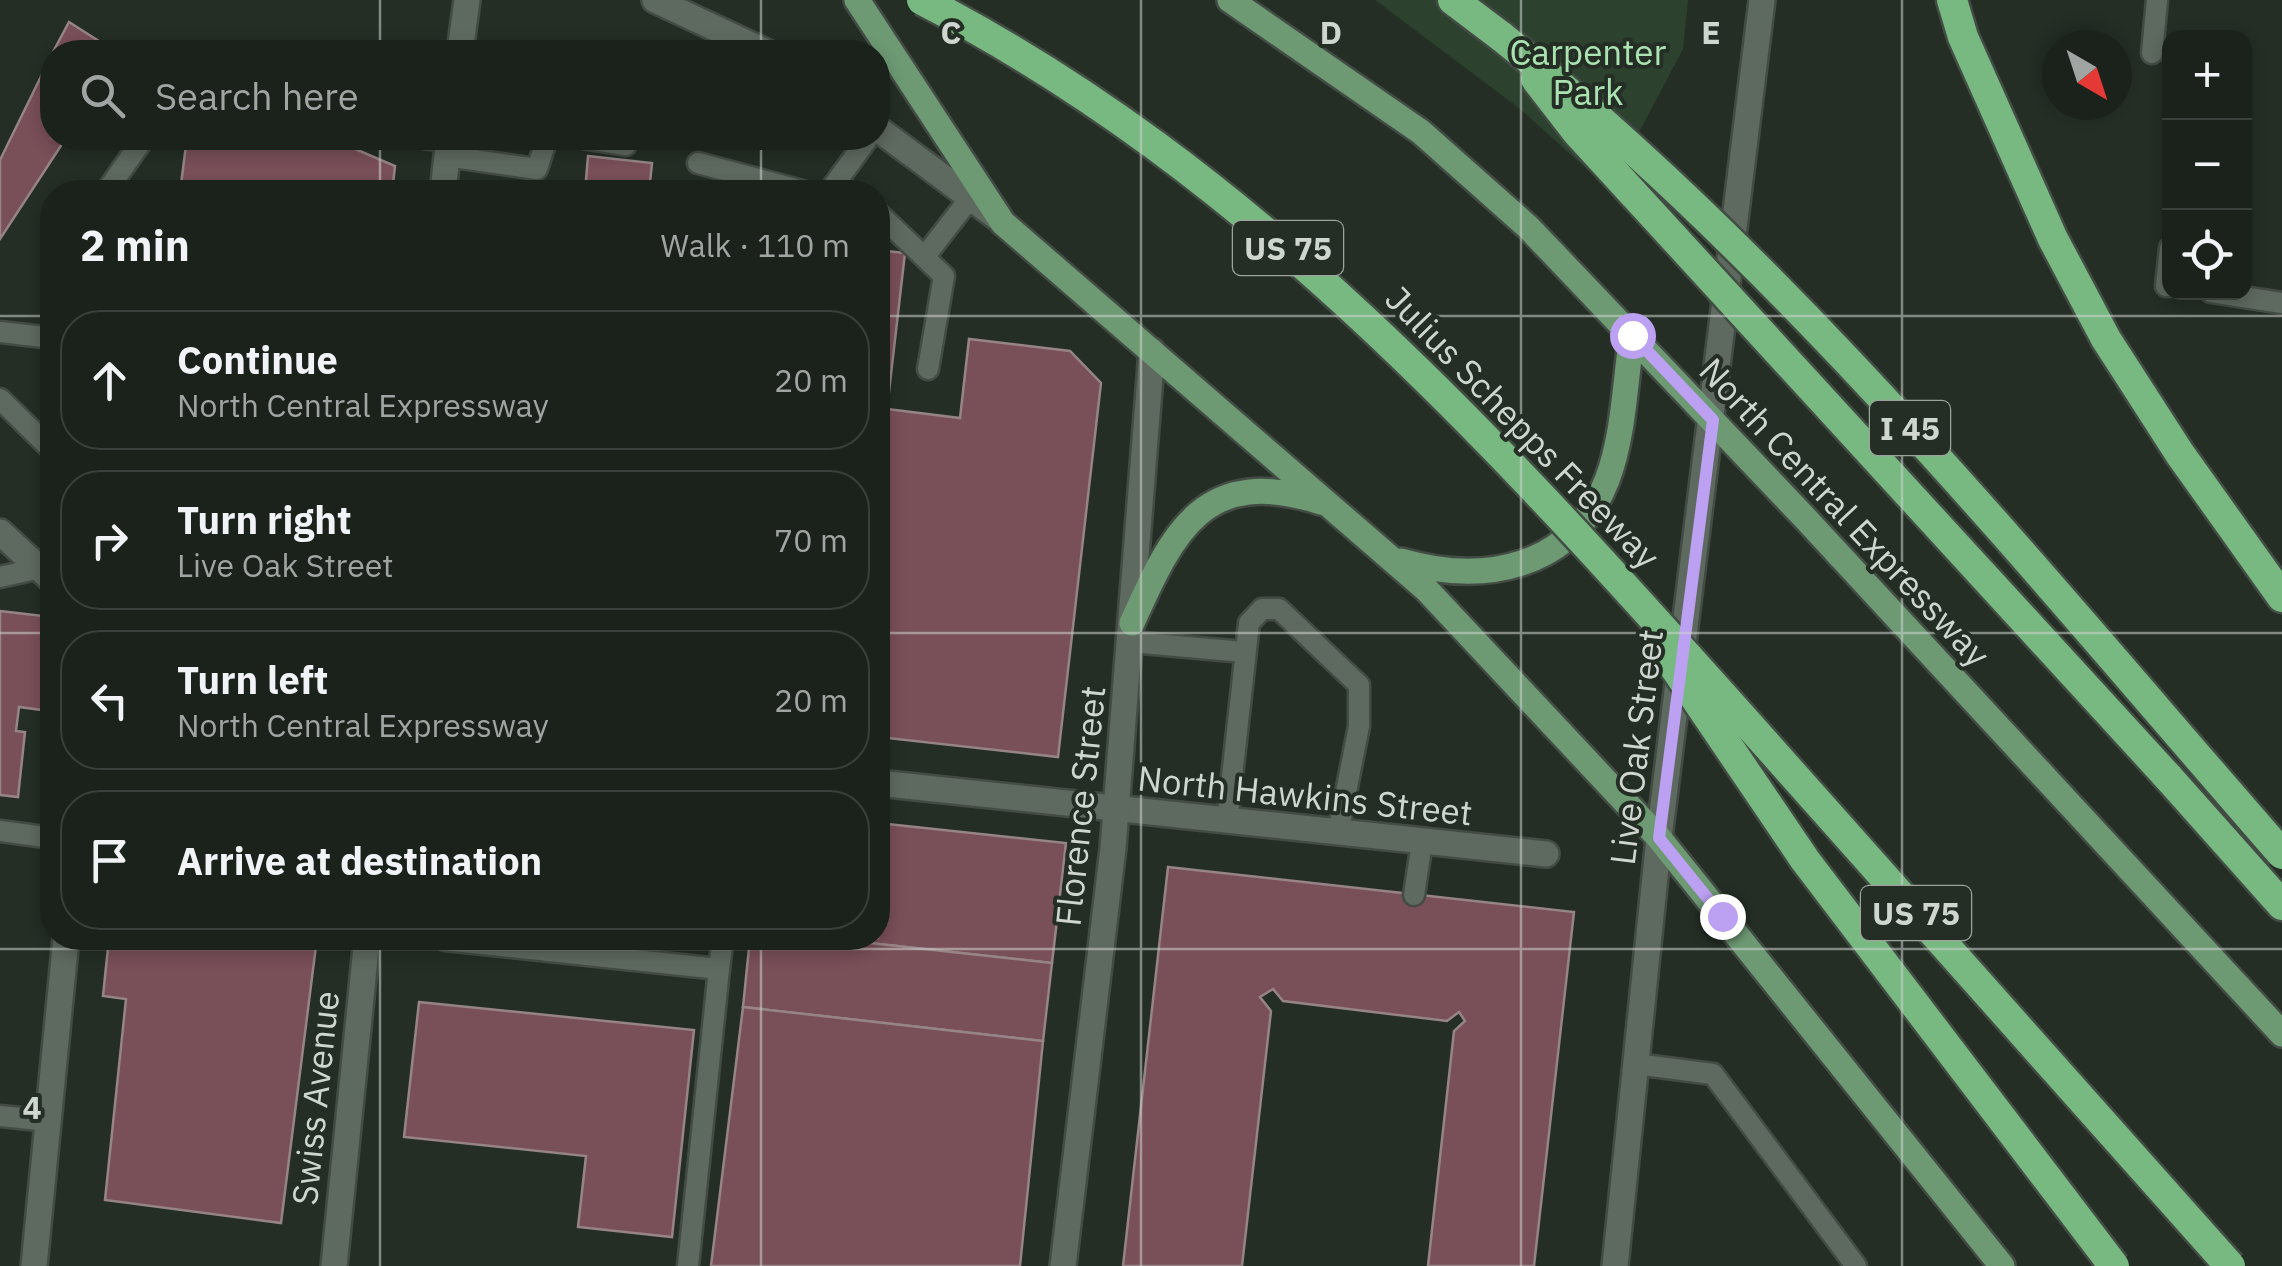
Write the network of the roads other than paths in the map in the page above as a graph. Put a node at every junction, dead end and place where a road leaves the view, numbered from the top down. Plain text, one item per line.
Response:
1 (467, 0) edge
2 (655, 0) edge
3 (857, 0) edge
4 (922, 0) edge
5 (1230, 0) edge
6 (1453, 0) edge
7 (1762, 0) edge
8 (1952, 0) edge
9 (2157, 0) edge
10 (1502, 36) junction
11 (462, 40) edge
12 (740, 40) edge
13 (883, 40) edge
14 (890, 50) edge
15 (2152, 53) dead end
16 (890, 137) edge
17 (136, 150) edge
18 (442, 150) edge
19 (469, 150) edge
20 (543, 150) edge
21 (859, 150) edge
22 (698, 163) dead end
23 (114, 180) edge
24 (443, 180) edge
25 (761, 180) edge
26 (838, 180) edge
27 (970, 198) junction
28 (1003, 223) junction
29 (890, 224) edge
30 (1732, 233) junction
31 (926, 255) junction
32 (2252, 298) edge
33 (2282, 303) edge
34 (0, 332) edge
35 (1632, 335) junction
36 (40, 337) edge
37 (1152, 351) junction
38 (928, 370) dead end
39 (0, 399) edge
40 (1713, 420) junction
41 (40, 438) edge
42 (1334, 506) junction
43 (0, 532) edge
44 (1396, 560) junction
45 (1602, 560) junction
46 (40, 569) edge
47 (40, 574) edge
48 (0, 576) edge
49 (2282, 597) edge
50 (1132, 633) junction
51 (1244, 652) junction
52 (890, 784) edge
53 (1116, 811) junction
54 (1227, 822) junction
55 (0, 831) edge
56 (1338, 833) junction
57 (40, 836) edge
58 (1659, 838) junction
59 (1422, 842) junction
60 (2282, 842) edge
61 (1546, 854) dead end
62 (2282, 854) edge
63 (1414, 895) dead end
64 (2282, 905) edge
65 (65, 950) edge
66 (366, 950) edge
67 (539, 950) edge
68 (721, 950) edge
69 (719, 969) junction
70 (2282, 1034) edge
71 (1636, 1064) junction
72 (0, 1116) edge
73 (48, 1121) junction
74 (34, 1266) edge
75 (334, 1266) edge
76 (688, 1266) edge
77 (1063, 1266) edge
78 (1615, 1266) edge
79 (1856, 1266) edge
80 (2002, 1266) edge
81 (2114, 1266) edge
82 (2230, 1266) edge

1 - 11 street
2 - 12 street
3 - 13 main road
4 - 45 highway, Julius Schepps Freeway / US 75, bridge
5 - 35 main road, North Central Expressway
6 - 10 highway, I 45
7 - 30 street, Live Oak Street
8 - 49 highway
9 - 15 lane
10 - 62 highway, I 45, bridge
10 - 64 highway, bridge
14 - 28 main road
16 - 27 street
17 - 23 lane
18 - 24 street
19 - 20 lane
21 - 26 lane
22 - 25 lane
27 - 28 street
27 - 31 lane
28 - 37 main road
29 - 31 lane
30 - 40 street, Live Oak Street
30 - 60 street
31 - 38 lane
32 - 33 lane
34 - 36 lane
35 - 40 main road, North Central Expressway
35 - 44 main road
37 - 42 main road
37 - 50 street, Florence Street
39 - 41 lane
40 - 58 street, Live Oak Street
40 - 70 main road, North Central Expressway
42 - 44 main road
42 - 50 main road
43 - 46 street
44 - 58 main road
45 - 81 highway, bridge
45 - 82 highway, Julius Schepps Freeway / US 75, bridge
47 - 48 lane
50 - 51 lane
50 - 53 street, Florence Street
51 - 54 lane
51 - 56 lane
52 - 53 street, North Hawkins Street
53 - 54 street, North Hawkins Street
53 - 77 street, Florence Street
54 - 56 street, North Hawkins Street
55 - 57 lane
56 - 59 street, North Hawkins Street
58 - 71 street, Live Oak Street
58 - 80 main road
59 - 61 street, North Hawkins Street
59 - 63 lane
65 - 73 street
66 - 75 street, Swiss Avenue
67 - 69 lane
68 - 69 lane
69 - 76 lane
71 - 78 street, Live Oak Street
71 - 79 lane
72 - 73 lane
73 - 74 street

